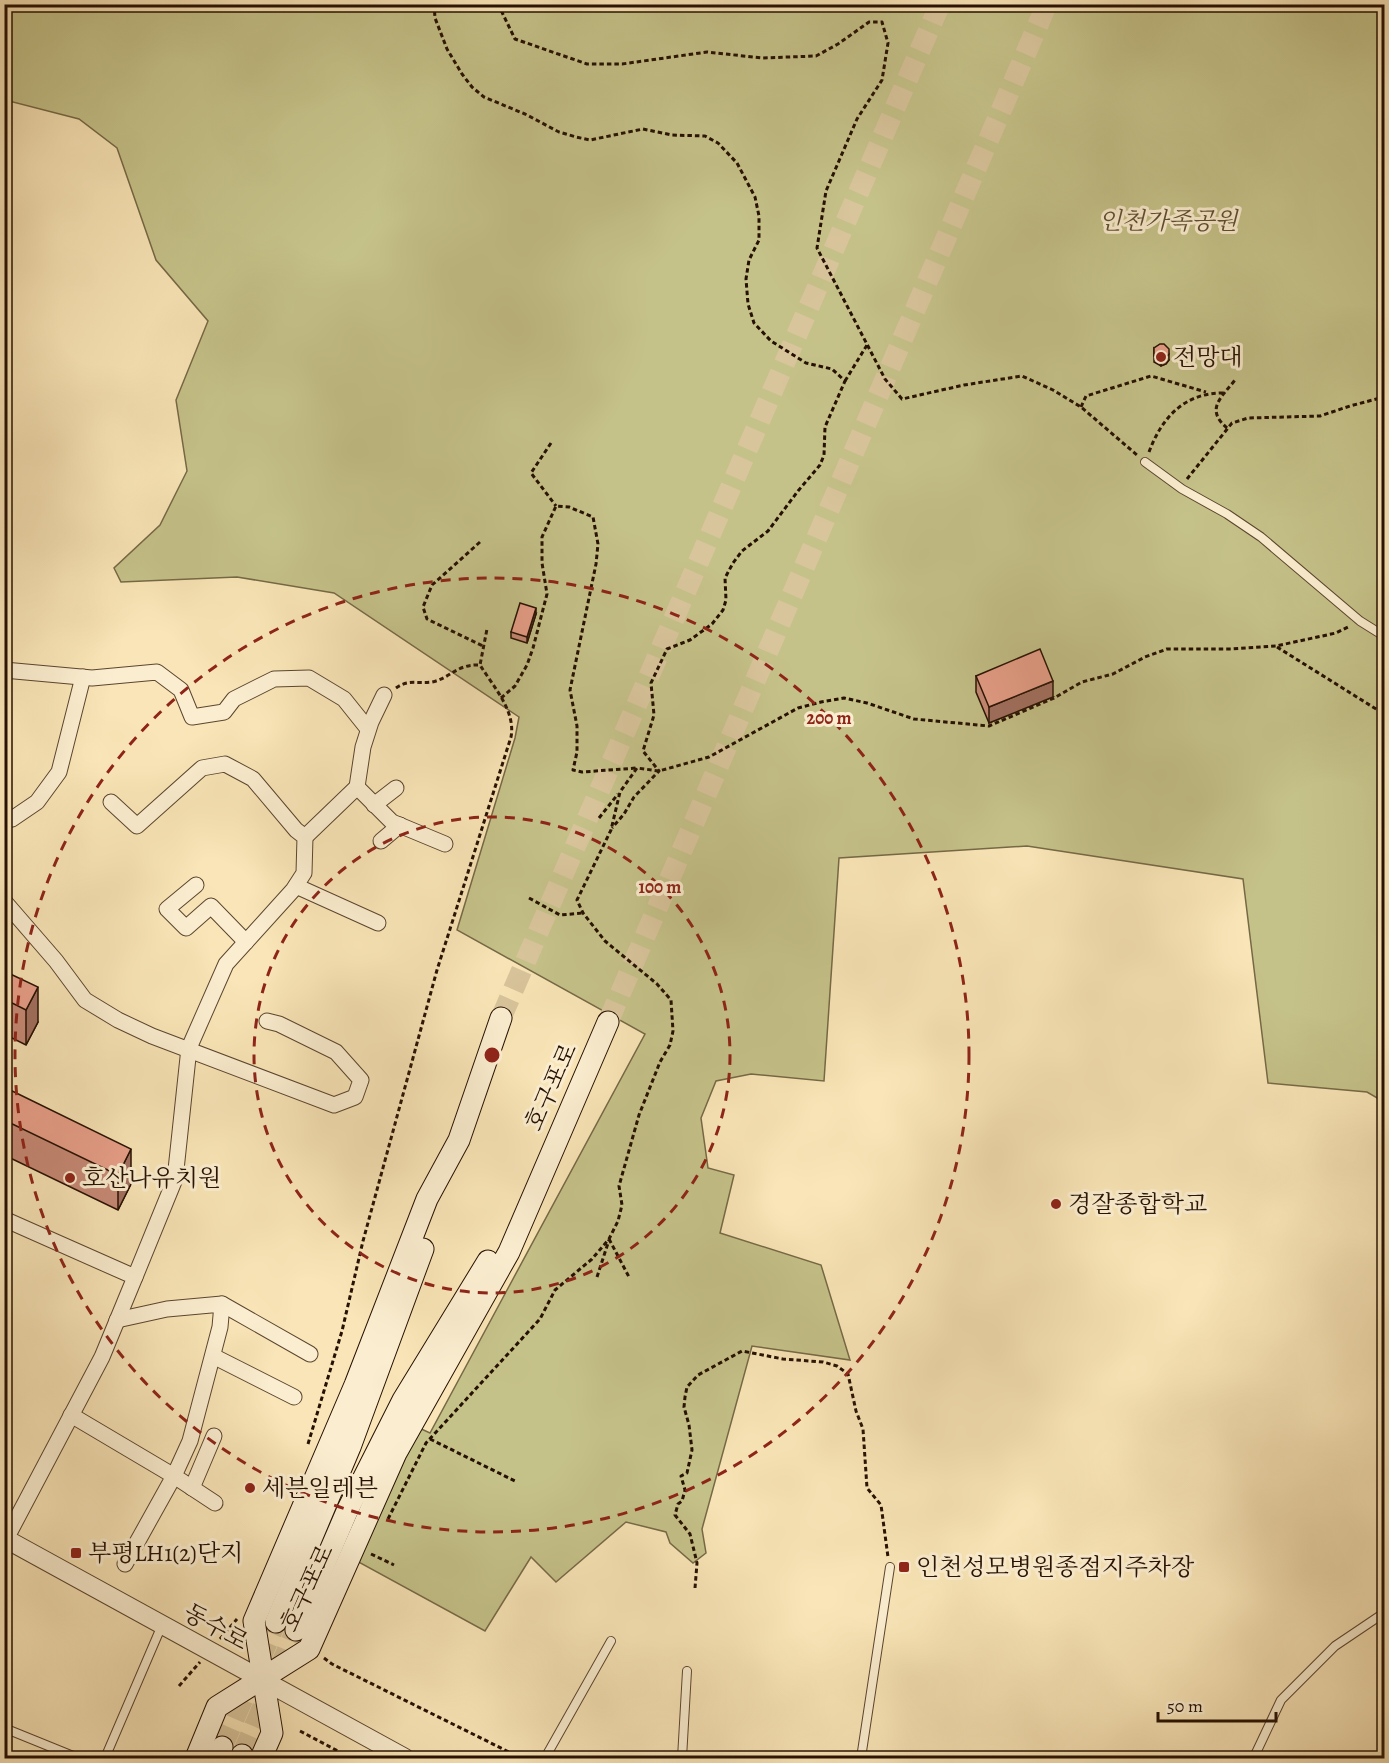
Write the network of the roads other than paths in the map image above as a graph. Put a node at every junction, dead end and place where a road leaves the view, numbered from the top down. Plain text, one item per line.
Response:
1 (1145, 462) road end
2 (1384, 636) edge
3 (4, 670) edge
4 (83, 677) junction
5 (384, 695) road end
6 (368, 729) junction
7 (357, 787) junction
8 (396, 788) dead end
9 (111, 802) dead end
10 (374, 805) junction
11 (4, 821) edge
12 (400, 825) junction
13 (305, 837) junction
14 (381, 841) dead end
15 (445, 844) dead end
16 (196, 885) dead end
17 (296, 886) junction
18 (4, 901) edge
19 (378, 923) dead end
20 (246, 942) junction
21 (501, 1018) tunnel mouth
22 (267, 1021) dead end
23 (608, 1022) tunnel mouth
24 (189, 1048) junction
25 (459, 1140) junction
26 (542, 1173) junction
27 (4, 1219) edge
28 (135, 1277) junction
29 (222, 1304) junction
30 (117, 1320) junction
31 (310, 1354) dead end
32 (213, 1356) junction
33 (294, 1397) dead end
34 (71, 1415) junction
35 (214, 1436) dead end
36 (174, 1476) junction
37 (192, 1488) junction
38 (215, 1503) dead end
39 (5, 1539) edge
40 (125, 1564) dead end
41 (890, 1567) road end
42 (1384, 1613) edge
43 (276, 1622) tunnel mouth
44 (162, 1625) junction
45 (296, 1630) tunnel mouth
46 (611, 1641) dead end
47 (687, 1671) dead end
48 (262, 1680) junction
49 (4, 1728) edge
50 (248, 1757) edge
51 (78, 1758) edge
52 (105, 1758) edge
53 (196, 1758) edge
54 (405, 1758) edge
55 (545, 1758) edge
56 (682, 1758) edge
57 (861, 1758) edge
58 (1256, 1758) edge

1 - 2 lane
3 - 4 street
4 - 6 street
4 - 11 street
5 - 6 street
6 - 7 street
7 - 10 street
7 - 13 street
8 - 10 street
9 - 13 street
10 - 12 street
12 - 14 street
12 - 15 street
13 - 17 street
16 - 20 street
17 - 19 street
17 - 20 street
18 - 24 street
20 - 24 street
21 - 25 main road, 호구포로
22 - 24 street
23 - 26 main road, 호구포로
24 - 28 street
25 - 43 main road, 호구포로
25 - 48 main road, 호구포로
26 - 45 main road, 호구포로
26 - 48 main road, 호구포로
27 - 28 street
28 - 30 street
29 - 30 street
29 - 31 street
29 - 32 street
30 - 34 street
32 - 33 street
32 - 36 street
34 - 36 street
34 - 39 street
35 - 37 street
36 - 37 street
36 - 40 street
37 - 38 street
39 - 44 street, 동수로
41 - 57 lane
42 - 58 lane
44 - 48 street, 동수로
44 - 52 lane
46 - 55 lane
47 - 56 lane
48 - 50 main road
48 - 53 main road
48 - 54 street, 동수로
49 - 51 lane

